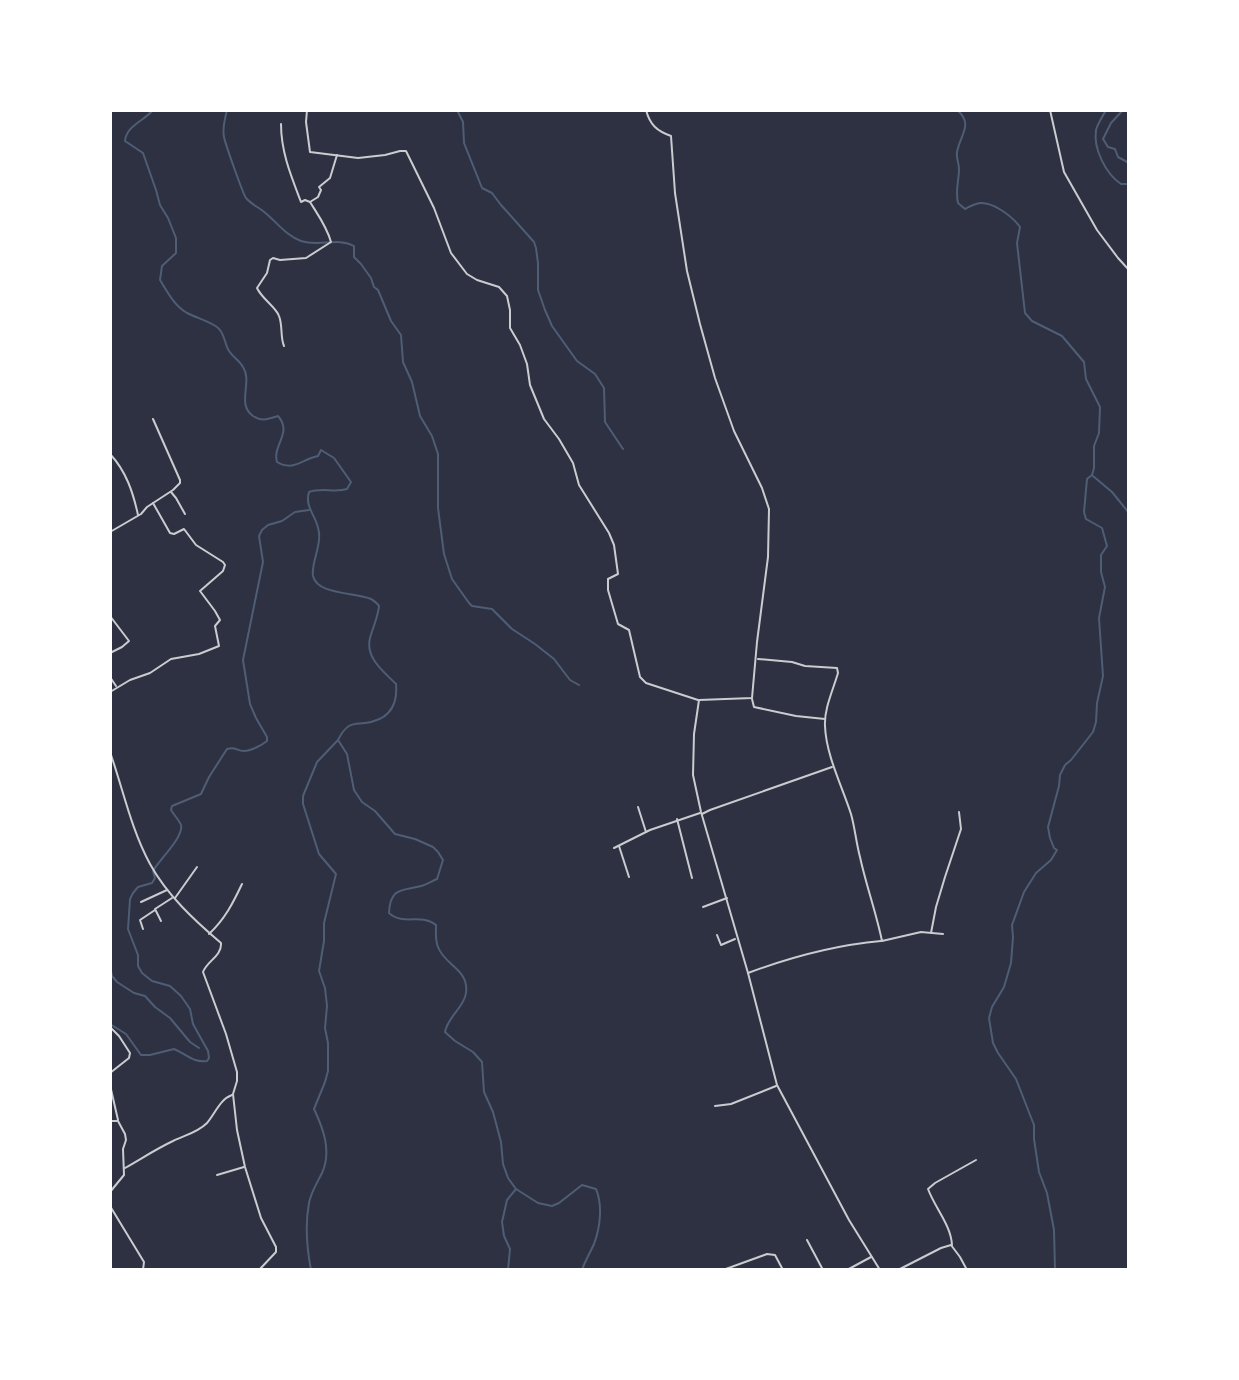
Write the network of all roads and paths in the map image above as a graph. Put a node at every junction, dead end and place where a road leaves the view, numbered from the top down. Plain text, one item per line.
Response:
1 (307, 110) edge
2 (646, 110) edge
3 (1051, 110) edge
4 (281, 124) dead end
5 (337, 154) junction
6 (310, 202) junction
7 (1129, 270) edge
8 (284, 346) dead end
9 (153, 419) dead end
10 (110, 454) edge
11 (170, 492) junction
12 (153, 503) junction
13 (185, 514) dead end
14 (138, 516) junction
15 (110, 532) edge
16 (110, 616) edge
17 (110, 653) edge
18 (757, 659) junction
19 (110, 677) edge
20 (117, 687) junction
21 (110, 692) edge
22 (752, 698) junction
23 (699, 700) junction
24 (825, 719) junction
25 (110, 752) edge
26 (834, 766) junction
27 (638, 807) dead end
28 (959, 812) dead end
29 (701, 813) junction
30 (677, 820) junction
31 (646, 832) junction
32 (619, 845) junction
33 (614, 848) dead end
34 (197, 867) dead end
35 (629, 877) dead end
36 (692, 878) dead end
37 (242, 884) dead end
38 (168, 890) junction
39 (173, 898) junction
40 (727, 898) junction
41 (141, 902) dead end
42 (703, 907) dead end
43 (156, 909) junction
44 (161, 921) dead end
45 (142, 929) dead end
46 (931, 933) junction
47 (209, 934) junction
48 (943, 934) dead end
49 (717, 935) dead end
50 (737, 939) junction
51 (882, 941) junction
52 (748, 973) junction
53 (110, 1027) edge
54 (110, 1073) edge
55 (110, 1085) edge
56 (777, 1085) junction
57 (233, 1094) junction
58 (715, 1106) dead end
59 (110, 1121) edge
60 (118, 1121) junction
61 (976, 1160) dead end
62 (244, 1167) junction
63 (125, 1168) junction
64 (217, 1175) dead end
65 (110, 1192) edge
66 (110, 1206) edge
67 (807, 1240) dead end
68 (952, 1245) junction
69 (872, 1257) junction
70 (143, 1270) edge
71 (259, 1270) edge
72 (723, 1270) edge
73 (783, 1270) edge
74 (823, 1270) edge
75 (848, 1270) edge
76 (880, 1270) edge
77 (898, 1270) edge
78 (967, 1270) edge

1 - 5 street
2 - 18 street
3 - 7 street
4 - 6 street
5 - 6 street
5 - 23 street
6 - 8 street
9 - 11 street
10 - 14 street
11 - 12 street
11 - 13 street
12 - 14 street
12 - 20 street
14 - 15 street
16 - 17 street
18 - 22 street
18 - 24 street
19 - 20 street
20 - 21 street
22 - 23 street
22 - 24 street
23 - 29 street
24 - 26 street
25 - 38 street
26 - 29 street
26 - 51 street
27 - 31 street
28 - 46 street
29 - 30 street
29 - 40 street
30 - 31 street
30 - 36 street
31 - 32 street
32 - 33 street
32 - 35 street
34 - 39 street
37 - 47 street
38 - 39 street
38 - 41 street
39 - 43 street
39 - 47 street
40 - 42 street
40 - 50 street
43 - 44 street
43 - 45 street
46 - 48 street
46 - 51 street
47 - 57 street
49 - 50 street
50 - 52 street
51 - 52 street
52 - 56 street
53 - 54 street
55 - 60 street
56 - 58 street
56 - 69 street
57 - 62 street
57 - 63 street
59 - 60 street
60 - 63 street
61 - 68 street
62 - 64 street
62 - 71 street
63 - 65 street
66 - 70 street
67 - 74 street
68 - 77 street
68 - 78 street
69 - 75 street
69 - 76 street
72 - 73 street

